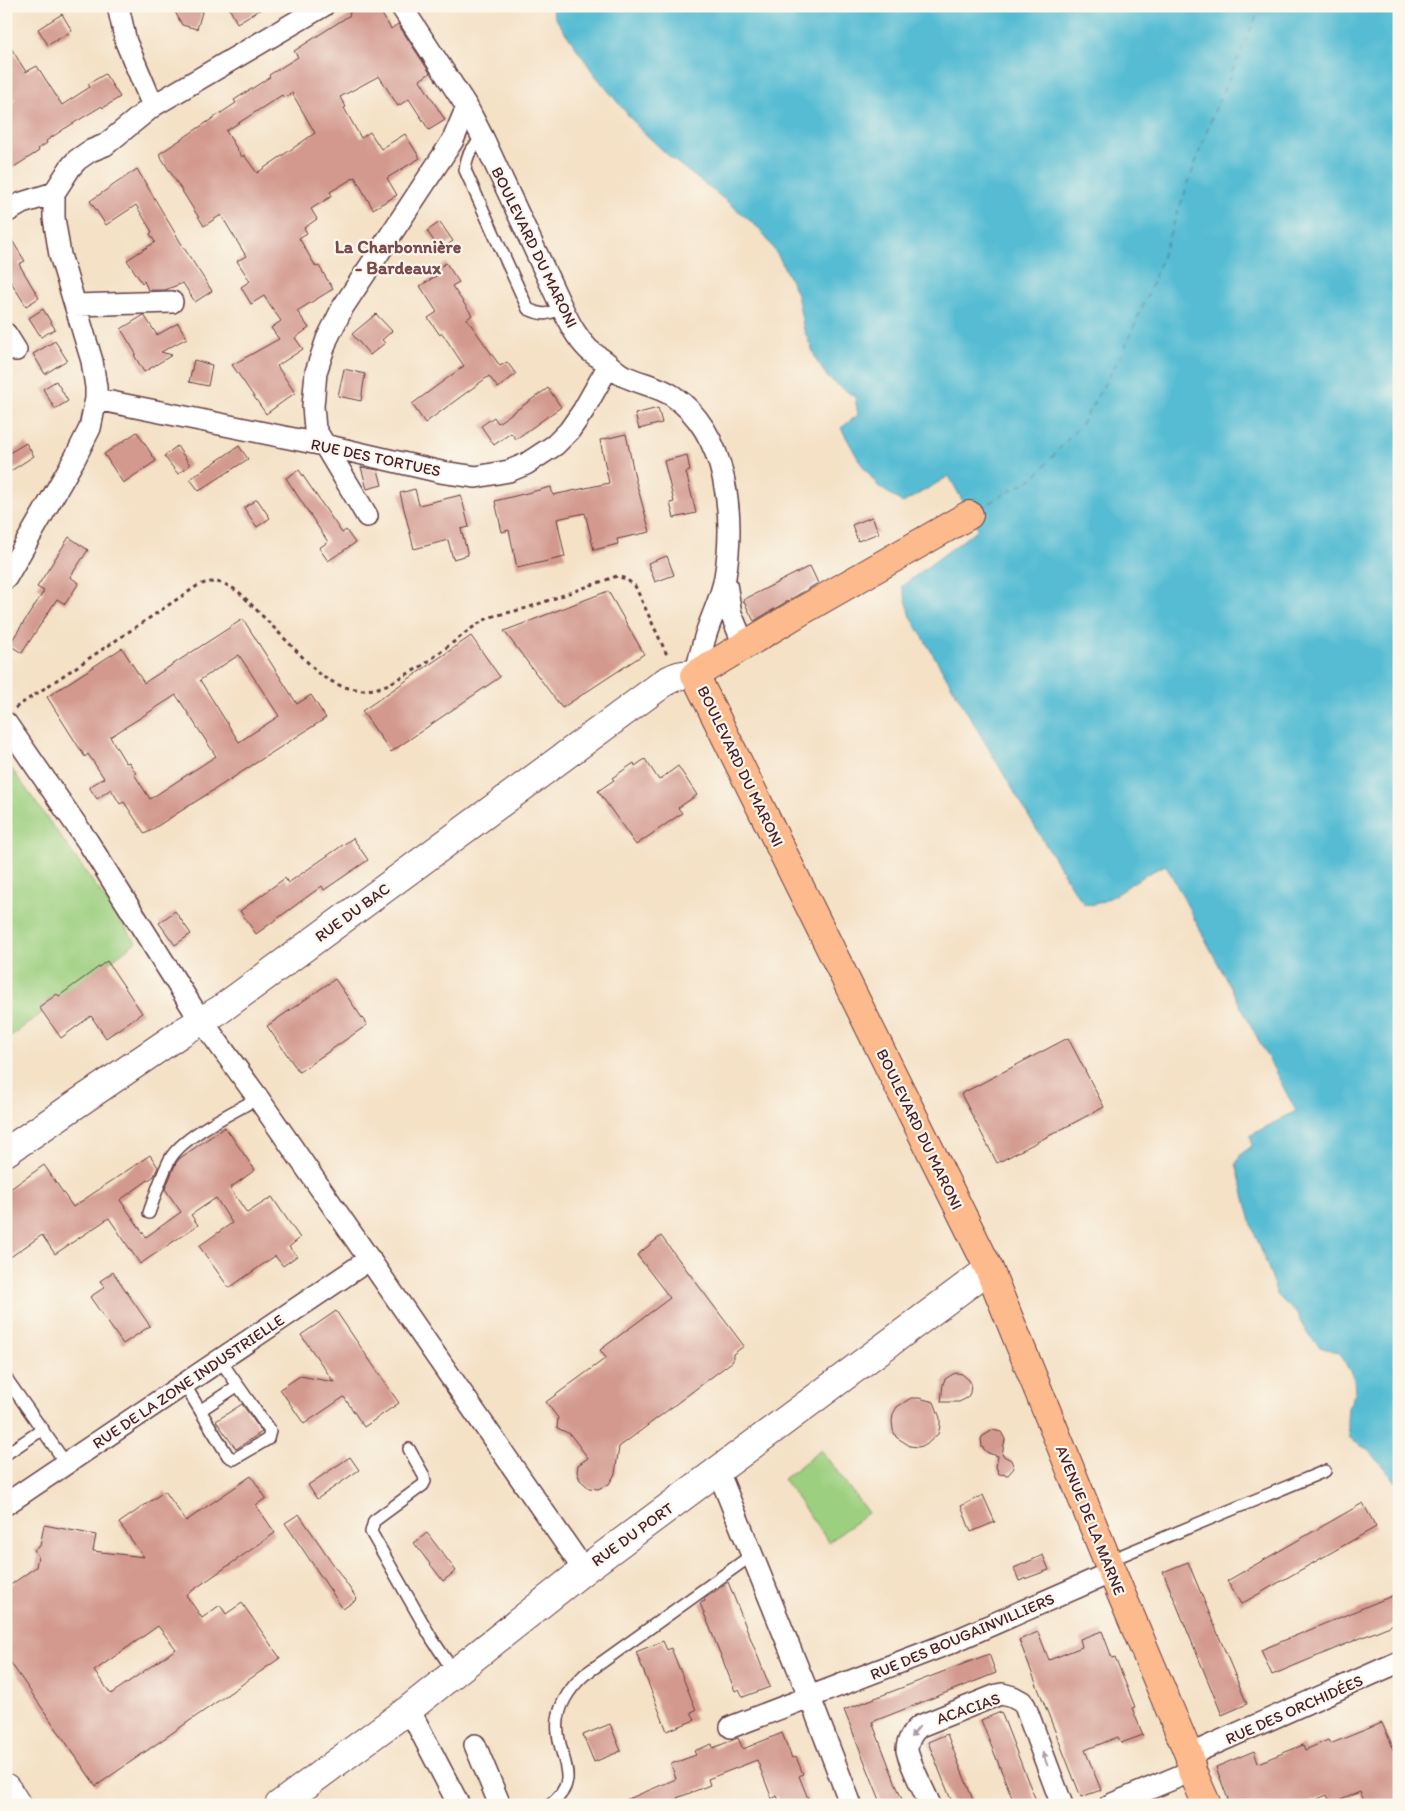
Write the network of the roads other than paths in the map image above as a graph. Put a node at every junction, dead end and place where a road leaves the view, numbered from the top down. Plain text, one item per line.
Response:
1 (118, 6) edge
2 (323, 6) edge
3 (401, 6) edge
4 (153, 106) junction
5 (467, 107) junction
6 (483, 138) junction
7 (54, 193) junction
8 (6, 212) edge
9 (172, 302) dead end
10 (75, 305) junction
11 (562, 308) junction
12 (609, 365) junction
13 (96, 399) junction
14 (324, 445) junction
15 (969, 515) dead end
16 (368, 516) dead end
17 (8, 569) edge
18 (725, 576) junction
19 (744, 645) junction
20 (686, 675) junction
21 (10, 716) edge
22 (203, 1020) junction
23 (258, 1098) junction
24 (6, 1152) edge
25 (149, 1213) dead end
26 (370, 1259) junction
27 (989, 1269) junction
28 (220, 1360) junction
29 (6, 1378) edge
30 (184, 1384) junction
31 (237, 1386) junction
32 (201, 1410) junction
33 (43, 1429) junction
34 (409, 1449) dead end
35 (6, 1454) edge
36 (65, 1462) junction
37 (718, 1471) junction
38 (1325, 1471) dead end
39 (6, 1504) edge
40 (752, 1555) junction
41 (1110, 1567) junction
42 (584, 1570) junction
43 (1399, 1662) edge
44 (454, 1672) junction
45 (810, 1698) junction
46 (409, 1709) junction
47 (731, 1728) dead end
48 (475, 1745) dead end
49 (1191, 1763) junction
50 (6, 1788) edge
51 (17, 1805) edge
52 (279, 1805) edge
53 (460, 1805) edge
54 (500, 1805) edge
55 (550, 1805) edge
56 (851, 1805) edge
57 (930, 1805) edge
58 (1062, 1805) edge
59 (1110, 1805) edge
60 (1207, 1805) edge

1 - 4 street
2 - 4 street
3 - 5 street, BOULEVARD DU MARONI
4 - 7 street
5 - 6 street, BOULEVARD DU MARONI
5 - 14 street
6 - 11 street, BOULEVARD DU MARONI
6 - 11 lane
7 - 8 street
7 - 10 street
9 - 10 street
10 - 13 street
11 - 12 street, BOULEVARD DU MARONI
12 - 14 street, RUE DES TORTUES
12 - 18 street, BOULEVARD DU MARONI
13 - 14 street, RUE DES TORTUES
13 - 17 street
14 - 16 street
15 - 19 main road
18 - 19 street
18 - 20 street, BOULEVARD DU MARONI
19 - 20 main road
20 - 22 street, RUE DU BAC
20 - 27 main road, BOULEVARD DU MARONI
21 - 22 street
22 - 23 street
22 - 24 street, RUE DU BAC
23 - 25 lane
23 - 26 street
26 - 28 street, RUE DE LA ZONE INDUSTRIELLE
26 - 42 street
27 - 37 street, RUE DU PORT
27 - 41 main road, AVENUE DE LA MARNE
28 - 30 street, RUE DE LA ZONE INDUSTRIELLE
28 - 31 lane
29 - 33 lane
30 - 32 lane
30 - 36 street, RUE DE LA ZONE INDUSTRIELLE
31 - 32 lane
31 - 32 lane
33 - 35 lane
33 - 36 lane
34 - 44 lane
36 - 39 street, RUE DE LA ZONE INDUSTRIELLE
37 - 40 street
37 - 42 street, RUE DU PORT
38 - 41 lane
40 - 45 street
40 - 55 lane
41 - 45 street, RUE DES BOUGAINVILLIERS
41 - 49 main road, AVENUE DE LA MARNE
42 - 44 street, RUE DU PORT
43 - 49 street, RUE DES ORCHIDÉES
44 - 46 street, RUE DU PORT
45 - 47 street, RUE DES BOUGAINVILLIERS
45 - 56 street
46 - 52 street, RUE DU PORT
46 - 53 street
48 - 54 street
49 - 59 street, RUE DES ORCHIDÉES
49 - 60 main road, AVENUE DE LA MARNE
50 - 51 street
58 -> 57 street, ACACIAS

